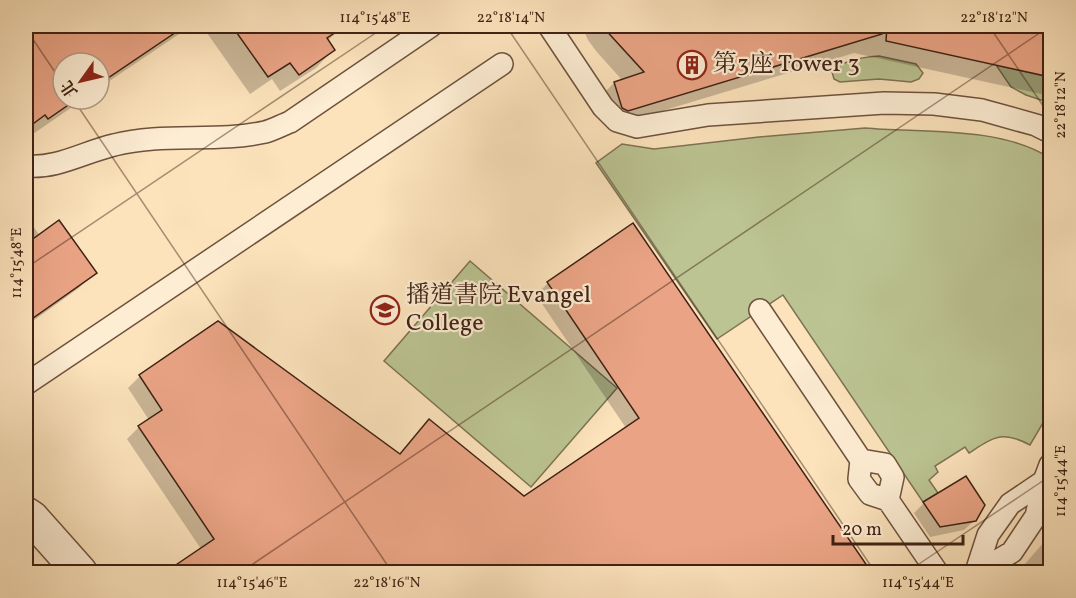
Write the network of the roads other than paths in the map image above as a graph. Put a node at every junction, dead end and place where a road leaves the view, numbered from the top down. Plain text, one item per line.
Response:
1 (431, 26) edge
2 (549, 26) edge
3 (502, 64) dead end
4 (1050, 132) edge
5 (26, 166) edge
6 (760, 310) dead end
7 (26, 384) edge
8 (1047, 473) edge
9 (26, 513) edge
10 (80, 573) edge
11 (937, 573) edge
12 (977, 573) edge

1 - 5 lane
2 - 4 lane
3 - 7 lane
6 - 11 lane
8 - 12 lane
8 - 12 lane
9 - 10 street

